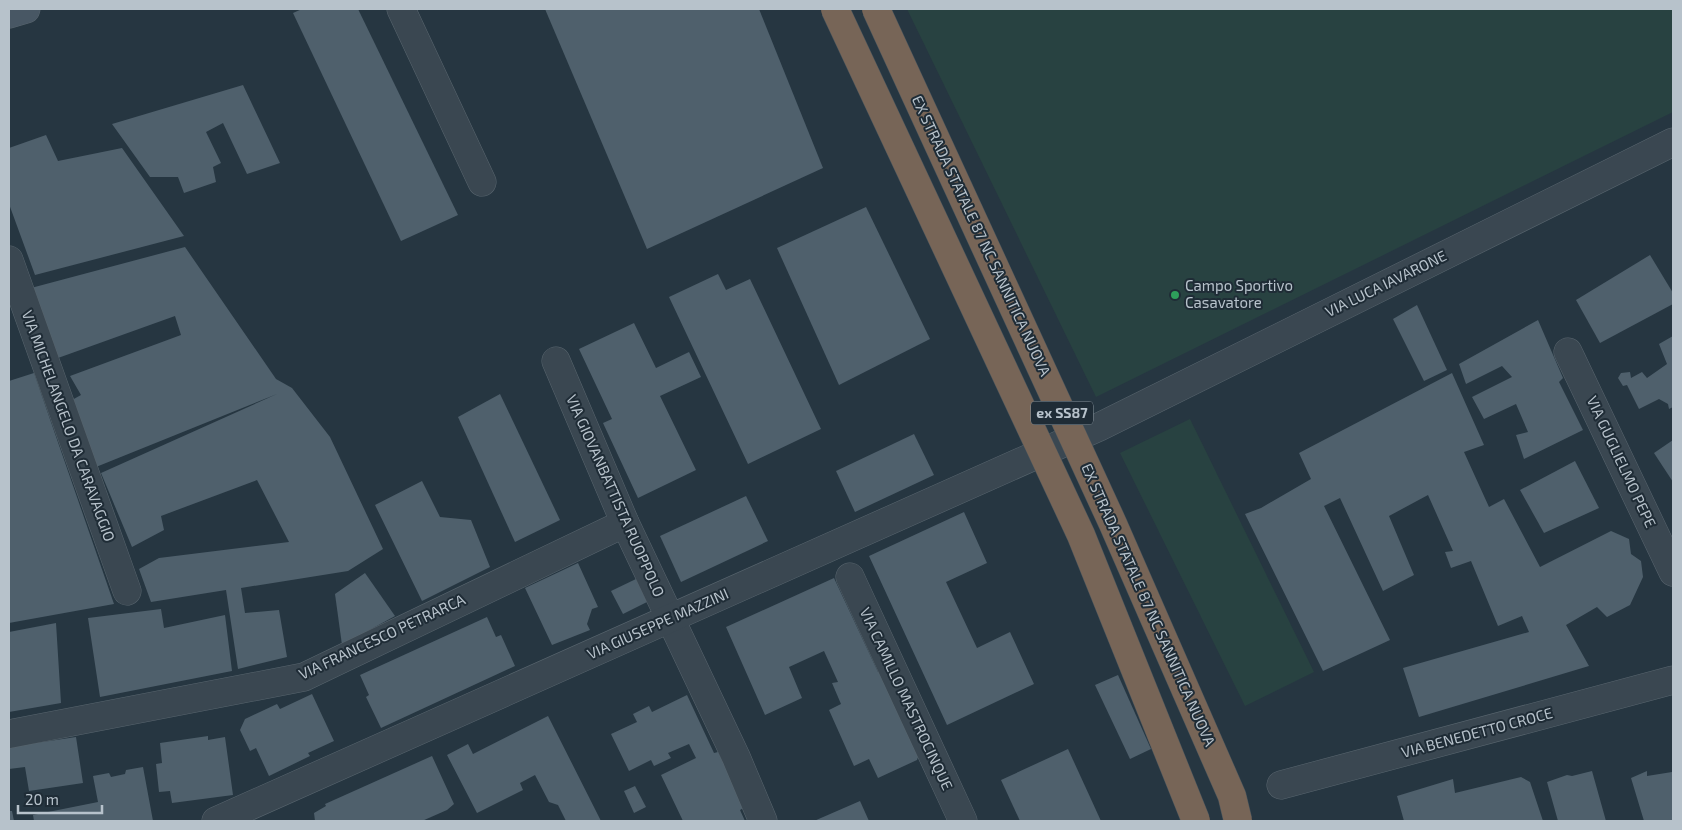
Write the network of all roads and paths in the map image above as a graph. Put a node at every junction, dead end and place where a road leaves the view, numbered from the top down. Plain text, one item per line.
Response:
1 (26, 9) edge
2 (401, 9) edge
3 (835, 9) edge
4 (876, 9) edge
5 (9, 14) edge
6 (1673, 142) edge
7 (482, 182) dead end
8 (9, 260) edge
9 (1568, 352) dead end
10 (556, 361) dead end
11 (1099, 427) joint
12 (625, 523) junction
13 (1673, 572) edge
14 (850, 577) dead end
15 (127, 591) dead end
16 (670, 619) junction
17 (1673, 680) edge
18 (9, 734) edge
19 (1281, 785) dead end
20 (216, 821) edge
21 (763, 821) edge
22 (963, 821) edge
23 (1196, 821) edge
24 (1238, 821) edge

1 - 5 street
2 - 7 street
3 - 23 highway, ex SS87, bridge
4 - 24 highway, EX STRADA STATALE 87 NC SANNITICA NUOVA / ex SS87, bridge
6 - 11 street, VIA LUCA IAVARONE
8 - 15 street, VIA MICHELANGELO DA CARAVAGGIO
9 - 13 street, VIA GUGLIELMO PEPE
10 - 12 street, VIA GIOVANBATTISTA RUOPPOLO
11 - 16 street, VIA GIUSEPPE MAZZINI
12 - 16 street, VIA GIOVANBATTISTA RUOPPOLO
12 - 18 street, VIA FRANCESCO PETRARCA
14 - 22 street, VIA CAMILLO MASTROCINQUE
16 - 20 street, VIA GIUSEPPE MAZZINI
16 - 21 street, VIA GIOVANBATTISTA RUOPPOLO
17 - 19 street, VIA BENEDETTO CROCE

